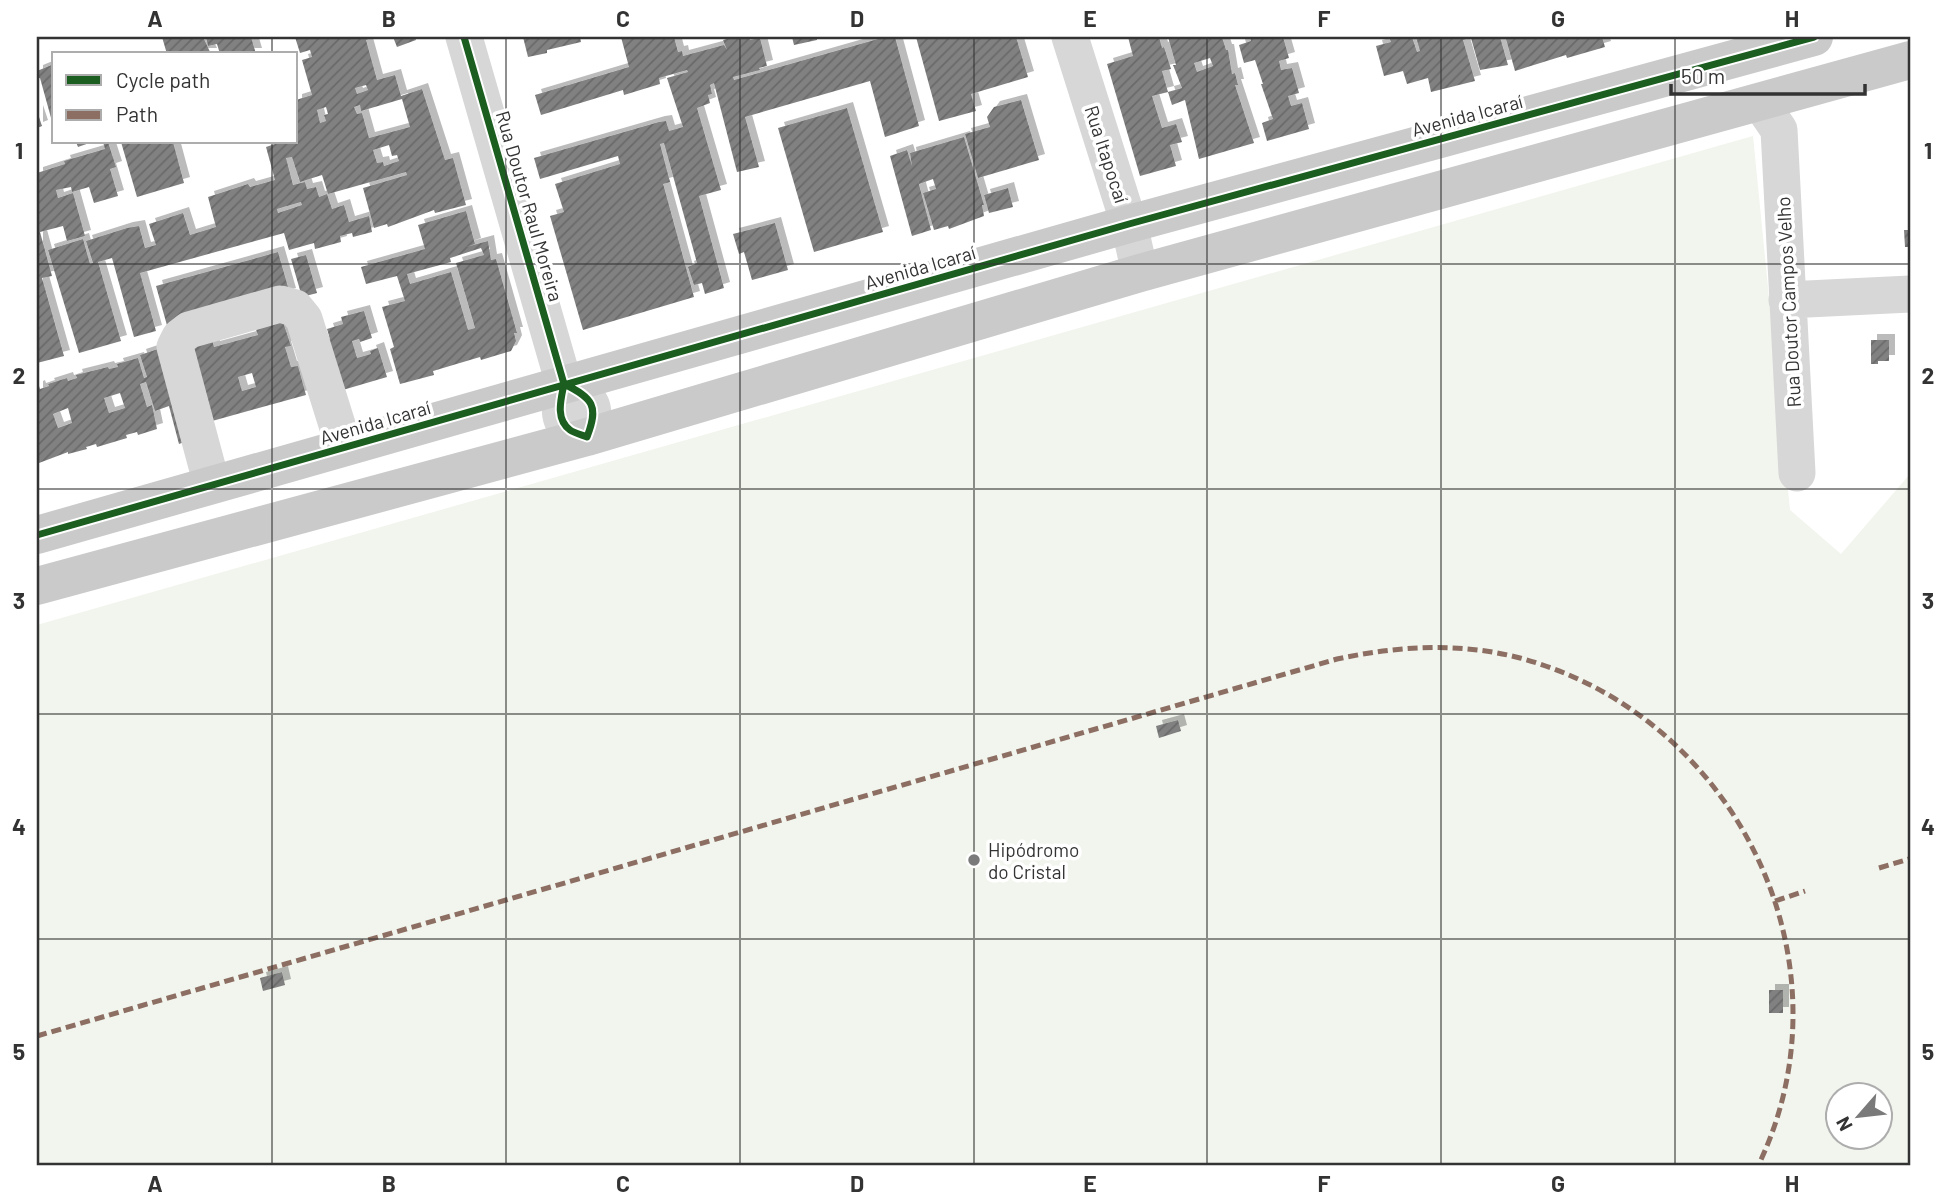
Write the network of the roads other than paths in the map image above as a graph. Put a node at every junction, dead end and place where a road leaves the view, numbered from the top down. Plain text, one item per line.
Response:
1 (464, 37) edge
2 (1070, 37) edge
3 (1802, 39) edge
4 (1754, 45) edge
5 (1910, 60) edge
6 (1801, 91) junction
7 (1770, 116) junction
8 (1129, 224) junction
9 (1140, 273) junction
10 (1910, 294) edge
11 (1787, 300) junction
12 (564, 384) junction
13 (587, 437) junction
14 (344, 447) junction
15 (1797, 472) dead end
16 (212, 485) junction
17 (37, 535) edge
18 (37, 586) edge

1 - 12 street, Rua Doutor Raul Moreira
2 - 8 street, Rua Itapocaí
3 - 4 main road, Avenida Icaraí
3 - 6 main road
4 - 7 main road, Rua Doutor Campos Velho
4 - 8 main road, Avenida Icaraí
5 - 6 main road
6 - 7 main road
7 - 9 main road
7 - 11 street, Rua Doutor Campos Velho
8 - 9 street, Rua Itapocaí
8 - 12 main road, Avenida Icaraí
9 - 13 main road
10 - 11 street
11 - 15 street, Rua Doutor Campos Velho
12 - 13 street, Rua Doutor Raul Moreira
12 - 14 main road, Avenida Icaraí
13 - 18 main road
14 - 16 main road, Avenida Icaraí
14 - 16 street
16 - 17 main road, Avenida Icaraí

